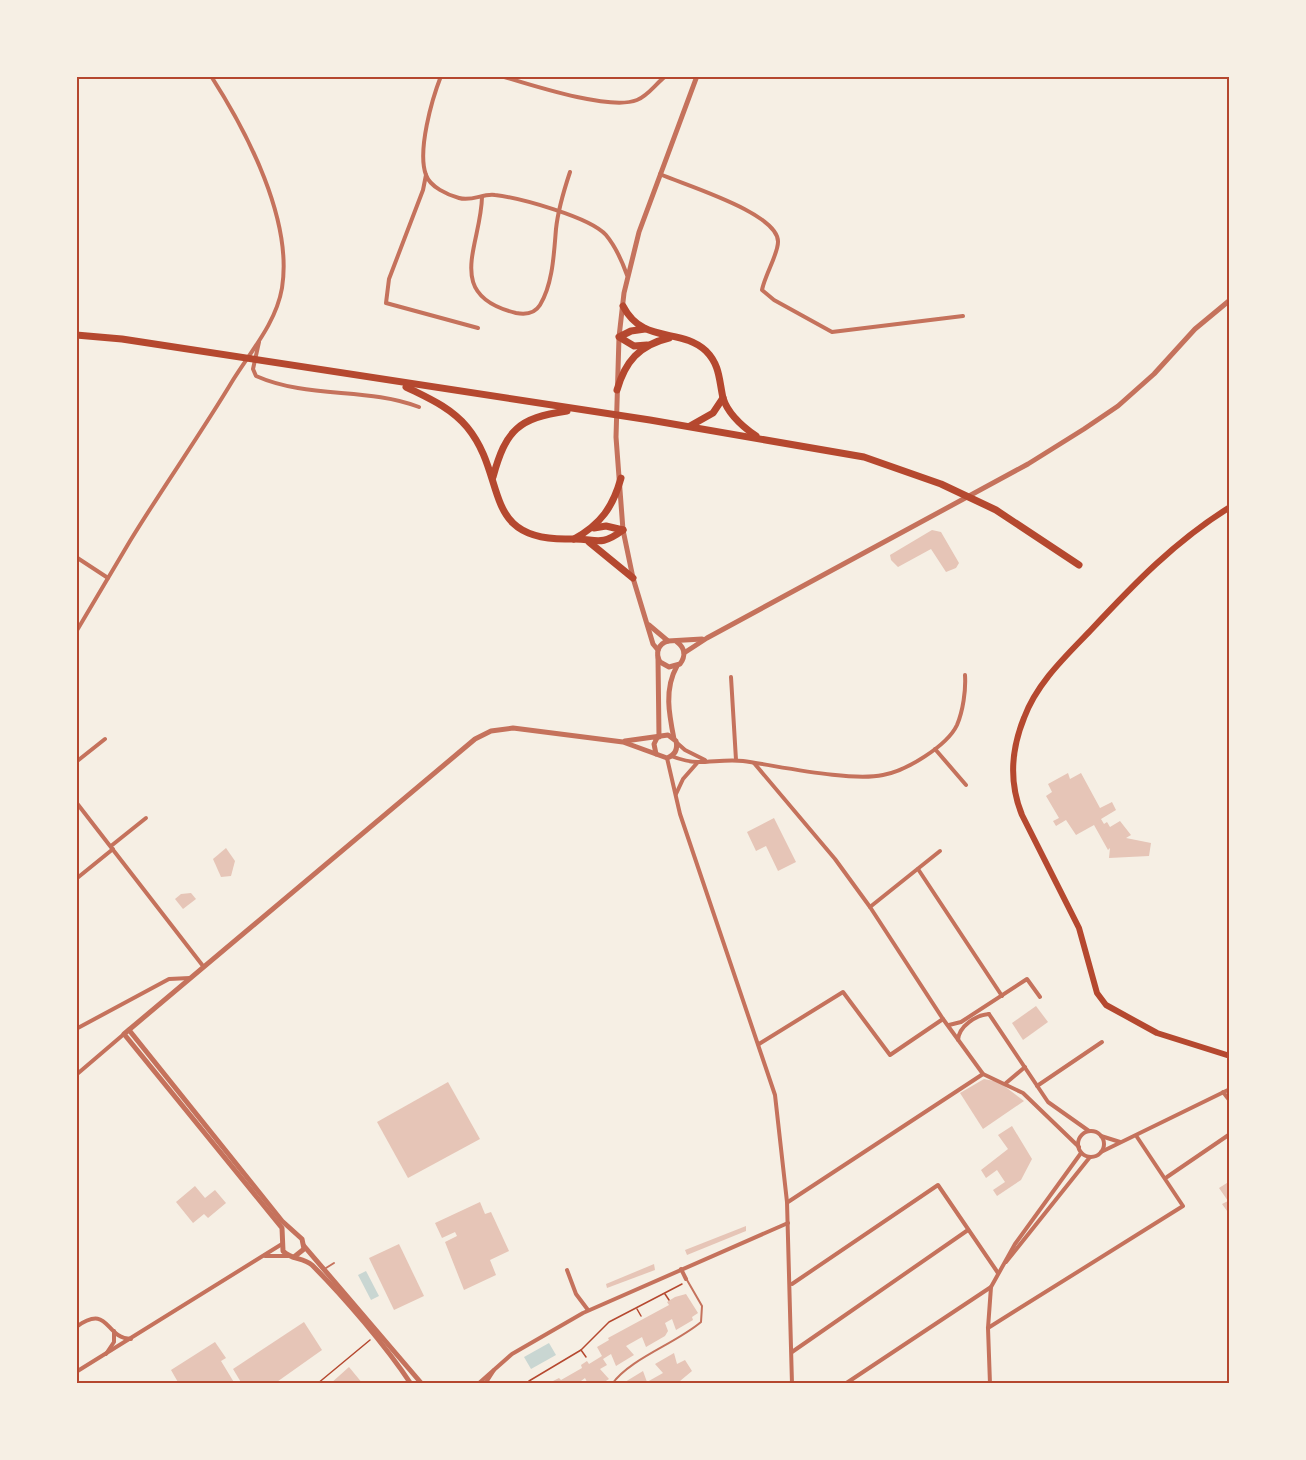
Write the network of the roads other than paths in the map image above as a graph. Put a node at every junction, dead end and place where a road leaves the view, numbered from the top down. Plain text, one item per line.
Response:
1 (211, 76) edge
2 (441, 76) edge
3 (666, 76) edge
4 (697, 76) edge
5 (504, 77) edge
6 (570, 172) dead end
7 (660, 174) junction
8 (426, 175) junction
9 (482, 197) junction
10 (559, 212) junction
11 (628, 276) junction
12 (1230, 300) edge
13 (623, 306) junction
14 (963, 316) dead end
15 (478, 328) dead end
16 (646, 329) junction
17 (76, 335) edge
18 (620, 337) junction
19 (669, 338) junction
20 (259, 341) junction
21 (647, 345) junction
22 (398, 383) junction
23 (616, 390) junction
24 (723, 398) junction
25 (419, 407) dead end
26 (575, 410) junction
27 (688, 426) junction
28 (759, 438) junction
29 (493, 478) junction
30 (621, 478) junction
31 (1230, 507) edge
32 (591, 529) junction
33 (623, 531) junction
34 (574, 539) junction
35 (589, 542) junction
36 (76, 557) edge
37 (1079, 565) dead end
38 (109, 578) junction
39 (633, 578) junction
40 (648, 625) junction
41 (76, 632) edge
42 (707, 638) junction
43 (668, 641) junction
44 (677, 642) junction
45 (658, 650) junction
46 (684, 653) junction
47 (658, 658) junction
48 (677, 666) junction
49 (965, 675) dead end
50 (731, 677) dead end
51 (658, 737) junction
52 (105, 739) dead end
53 (675, 740) junction
54 (623, 742) junction
55 (935, 749) junction
56 (656, 754) junction
57 (669, 757) junction
58 (736, 760) junction
59 (705, 761) junction
60 (76, 762) edge
61 (698, 762) junction
62 (754, 763) junction
63 (966, 785) dead end
64 (676, 794) junction
65 (76, 802) edge
66 (146, 818) dead end
67 (112, 848) junction
68 (940, 851) dead end
69 (918, 869) junction
70 (76, 879) edge
71 (870, 907) junction
72 (203, 966) junction
73 (189, 978) junction
74 (1002, 996) junction
75 (1040, 997) dead end
76 (990, 1004) junction
77 (989, 1014) junction
78 (943, 1019) junction
79 (948, 1025) junction
80 (76, 1029) edge
81 (129, 1030) junction
82 (124, 1034) junction
83 (958, 1040) junction
84 (1102, 1042) dead end
85 (759, 1044) junction
86 (1230, 1056) edge
87 (1025, 1067) junction
88 (983, 1074) junction
89 (76, 1075) edge
90 (1006, 1083) junction
91 (1037, 1086) junction
92 (1230, 1089) edge
93 (1224, 1093) junction
94 (1230, 1101) edge
95 (1089, 1131) junction
96 (1230, 1134) edge
97 (1101, 1136) junction
98 (1137, 1137) junction
99 (1120, 1143) junction
100 (1078, 1148) junction
101 (1081, 1152) junction
102 (1101, 1152) junction
103 (1090, 1157) junction
104 (1167, 1177) junction
105 (787, 1202) junction
106 (788, 1222) junction
107 (968, 1230) junction
108 (299, 1236) junction
109 (282, 1242) junction
110 (304, 1246) junction
111 (265, 1256) junction
112 (290, 1257) junction
113 (334, 1263) dead end
114 (1002, 1267) junction
115 (326, 1268) junction
116 (681, 1269) junction
117 (567, 1270) dead end
118 (998, 1273) junction
119 (687, 1280) joint
120 (791, 1284) junction
121 (991, 1287) junction
122 (588, 1311) junction
123 (76, 1327) edge
124 (988, 1328) junction
125 (114, 1331) junction
126 (132, 1339) junction
127 (792, 1352) junction
128 (104, 1357) junction
129 (494, 1370) junction
130 (76, 1372) edge
131 (411, 1383) edge
132 (422, 1383) edge
133 (478, 1383) edge
134 (485, 1383) edge
135 (612, 1383) edge
136 (792, 1383) edge
137 (845, 1383) edge
138 (990, 1383) edge

1 - 20 street
2 - 8 street
3 - 5 street
4 - 7 street
6 - 10 street
7 - 11 street
7 - 14 street
8 - 9 street
8 - 15 street
9 - 10 street
9 - 10 street
10 - 11 street
11 - 13 street
12 - 42 street
13 - 16 highway
13 - 18 street
16 - 18 highway
16 - 19 highway
17 - 22 highway
18 - 21 highway
18 - 23 street
19 - 21 highway
19 - 24 highway
20 - 25 street
20 - 38 street
21 - 23 highway
22 - 26 highway
22 - 29 highway
23 - 30 street
24 - 27 highway
24 - 28 highway
26 - 27 highway
26 - 29 highway
27 - 28 highway
28 - 37 highway
29 - 34 highway
30 - 32 highway
30 - 33 street
31 - 86 main road
32 - 33 highway
32 - 34 highway
33 - 35 highway
33 - 39 street
34 - 35 highway
35 - 39 highway
36 - 38 street
38 - 41 street
39 - 40 street
40 - 43 street
40 - 45 street
42 - 44 street
42 - 46 street
43 - 44 street
43 - 45 street
44 - 46 street
45 - 47 street
46 - 48 street
47 - 48 street
47 - 51 street
48 - 53 street
49 - 55 street
50 - 58 street
51 - 53 street
51 - 54 street
51 - 56 street
52 - 60 street
53 - 57 street
53 - 59 street
54 - 56 street
54 - 72 street
55 - 62 street
55 - 63 street
56 - 57 street
57 - 61 street
57 - 64 street
58 - 59 street
58 - 62 street
59 - 61 street
61 - 64 street
62 - 71 street
64 - 85 street
65 - 67 street
66 - 67 street
67 - 70 street
67 - 72 street
68 - 69 street
69 - 71 street
69 - 74 street
71 - 78 street
72 - 73 street
73 - 80 street
73 - 81 street
74 - 75 street
74 - 76 street
76 - 77 street
76 - 79 street
77 - 83 street
77 - 87 street
78 - 79 street
78 - 85 street
79 - 83 street
81 - 82 street
81 - 108 street
82 - 89 street
82 - 109 street
83 - 88 street
84 - 91 street
85 - 105 street
87 - 90 street
87 - 91 street
88 - 90 street
88 - 105 street
90 - 100 street
91 - 95 street
92 - 93 street
93 - 94 street
93 - 98 street
95 - 97 street
95 - 100 street
96 - 104 street
97 - 99 street
97 - 102 street
98 - 99 street
98 - 104 street
99 - 102 street
100 - 101 street
101 - 103 street
101 - 114 street
102 - 103 street
103 - 114 street
104 - 124 street
105 - 106 street
106 - 116 street
106 - 120 street
107 - 118 street
107 - 120 street
107 - 127 street
108 - 109 street
108 - 110 street
109 - 111 street
109 - 112 street
110 - 112 street
110 - 115 street
111 - 112 street
111 - 126 street
112 - 131 street
113 - 115 lane
114 - 118 street
115 - 132 street
116 - 119 street
116 - 122 street
117 - 122 street
118 - 121 street
119 - 135 lane
120 - 127 street
121 - 124 street
121 - 137 street
122 - 129 street
123 - 125 street
124 - 138 street
125 - 126 street
125 - 128 street
126 - 128 street
127 - 136 street
128 - 130 street
129 - 133 street
129 - 134 street

